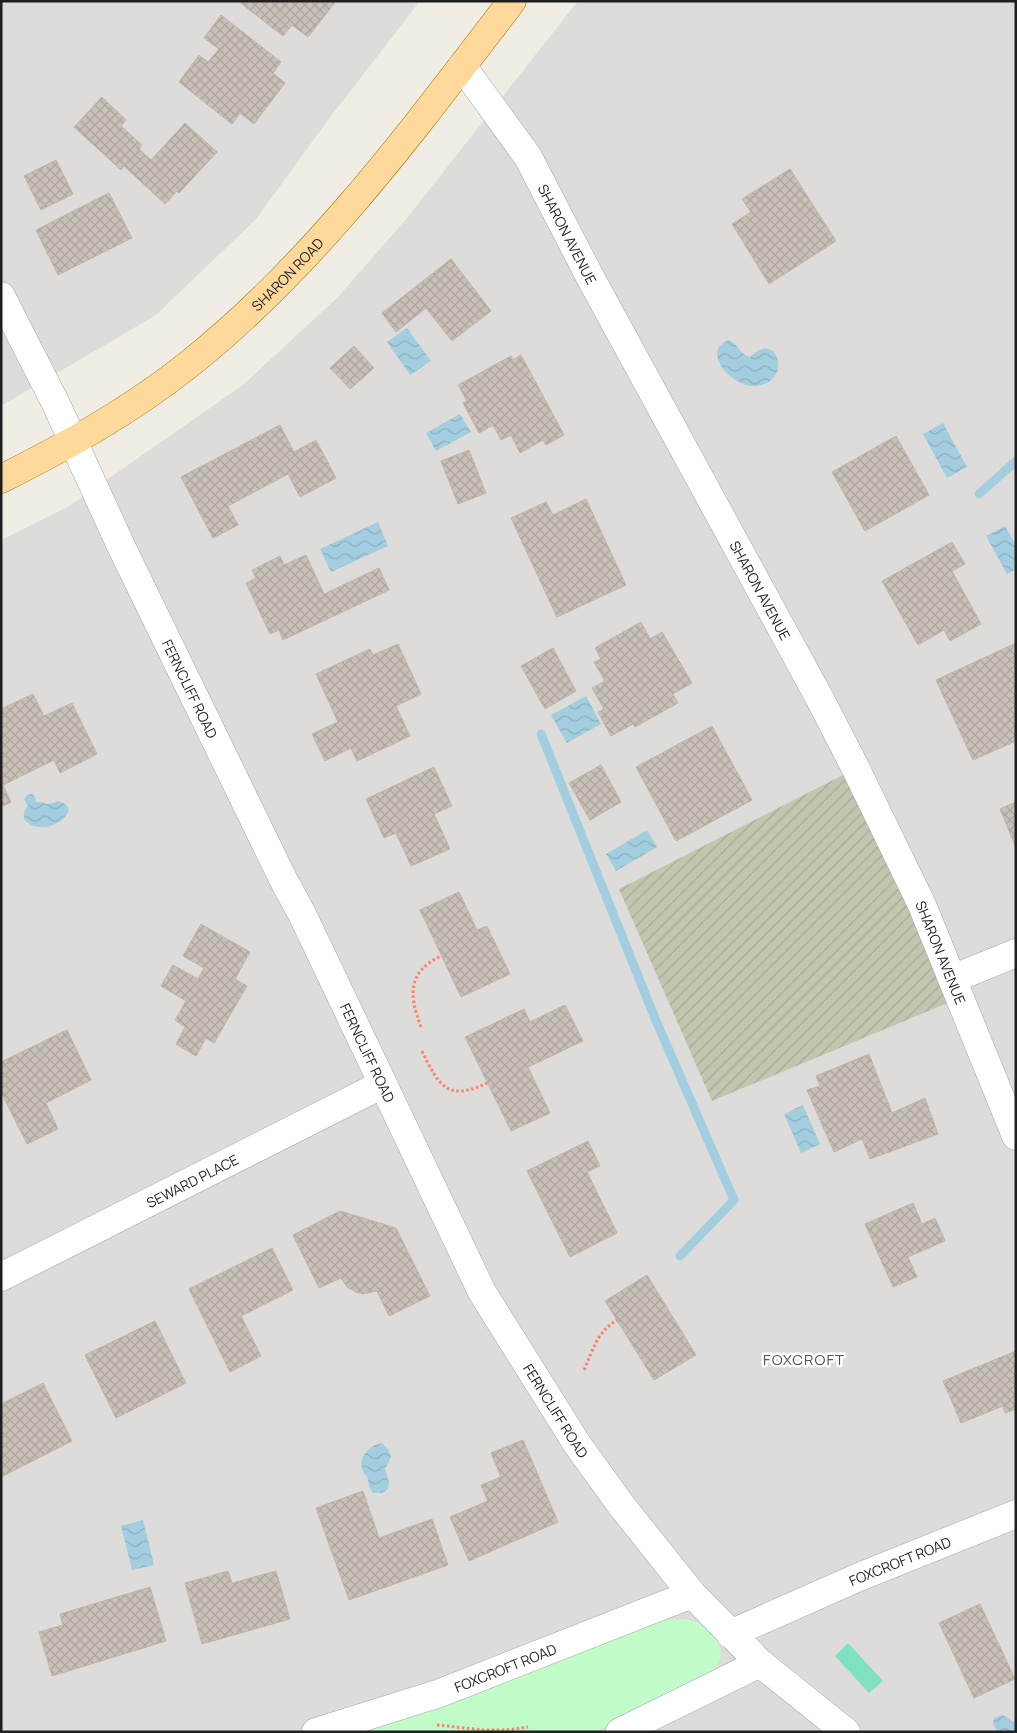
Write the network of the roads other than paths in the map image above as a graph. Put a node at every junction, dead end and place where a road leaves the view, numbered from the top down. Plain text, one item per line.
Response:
1 (512, 1) edge
2 (462, 66) junction
3 (1, 296) edge
4 (74, 442) junction
5 (1, 479) edge
6 (1016, 953) edge
7 (952, 979) junction
8 (383, 1084) junction
9 (1016, 1136) edge
10 (1, 1276) edge
11 (1016, 1514) edge
12 (692, 1594) junction
13 (730, 1634) junction
14 (760, 1663) junction
15 (316, 1732) edge
16 (620, 1732) edge
17 (846, 1732) edge

1 - 2 main road, SHARON ROAD
2 - 4 main road, SHARON ROAD
2 - 7 street, SHARON AVENUE
3 - 4 street, FERNCLIFF ROAD
4 - 5 main road, SHARON ROAD
4 - 8 street, FERNCLIFF ROAD
6 - 7 street
7 - 9 street, SHARON AVENUE
8 - 10 street, SEWARD PLACE
8 - 12 street, FERNCLIFF ROAD
11 - 13 street, FOXCROFT ROAD
12 - 13 street, FERNCLIFF ROAD
12 - 15 street, FOXCROFT ROAD
13 - 14 street, FERNCLIFF ROAD
14 - 16 street
14 - 17 street, FERNCLIFF ROAD

